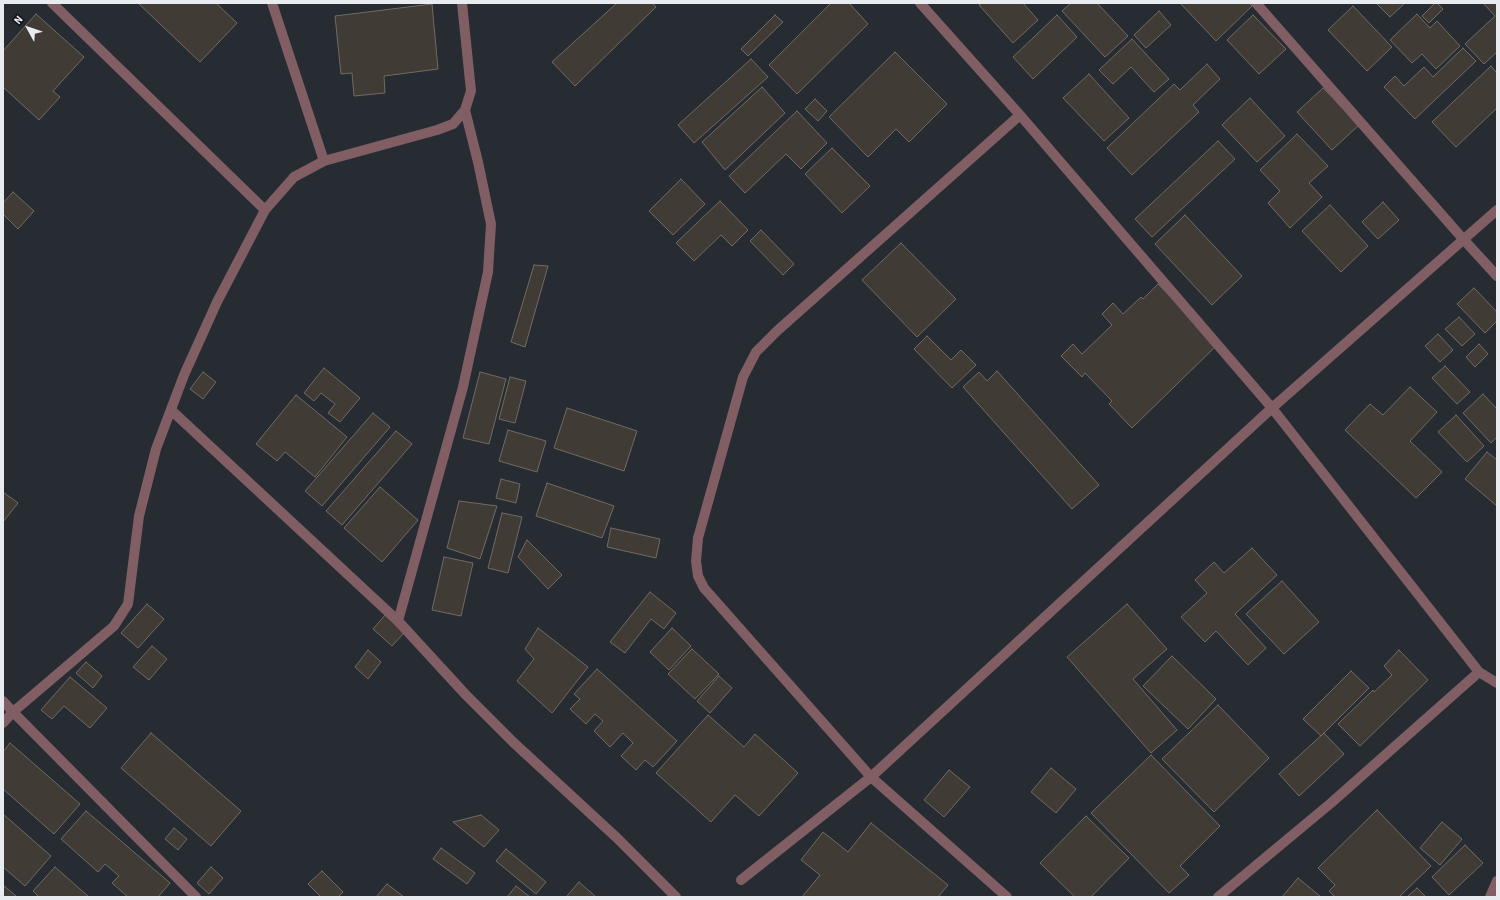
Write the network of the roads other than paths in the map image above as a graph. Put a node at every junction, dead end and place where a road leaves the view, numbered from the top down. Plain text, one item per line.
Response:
1 (52, 3) edge
2 (272, 3) edge
3 (462, 3) edge
4 (920, 3) edge
5 (1256, 3) edge
6 (465, 110) junction
7 (1020, 115) junction
8 (324, 161) junction
9 (265, 210) junction
10 (1497, 210) edge
11 (1464, 240) junction
12 (1497, 276) edge
13 (1272, 408) junction
14 (171, 410) junction
15 (398, 621) junction
16 (1479, 672) junction
17 (1497, 683) edge
18 (3, 701) edge
19 (13, 712) junction
20 (3, 723) edge
21 (871, 777) junction
22 (740, 880) dead end
23 (1497, 881) edge
24 (196, 897) edge
25 (676, 897) edge
26 (1006, 897) edge
27 (1218, 897) edge
28 (1490, 897) edge

1 - 9 street
2 - 8 street
3 - 6 street
4 - 7 street
5 - 11 street
6 - 8 street
6 - 15 street
7 - 13 street
7 - 21 street
8 - 9 street
9 - 14 street
10 - 11 street
11 - 12 street
11 - 13 street
13 - 16 street
13 - 21 street
14 - 15 street
14 - 19 street
15 - 25 street
16 - 17 street
16 - 27 street
18 - 19 street
19 - 20 street
19 - 24 street
21 - 22 street
21 - 26 street
23 - 28 street

